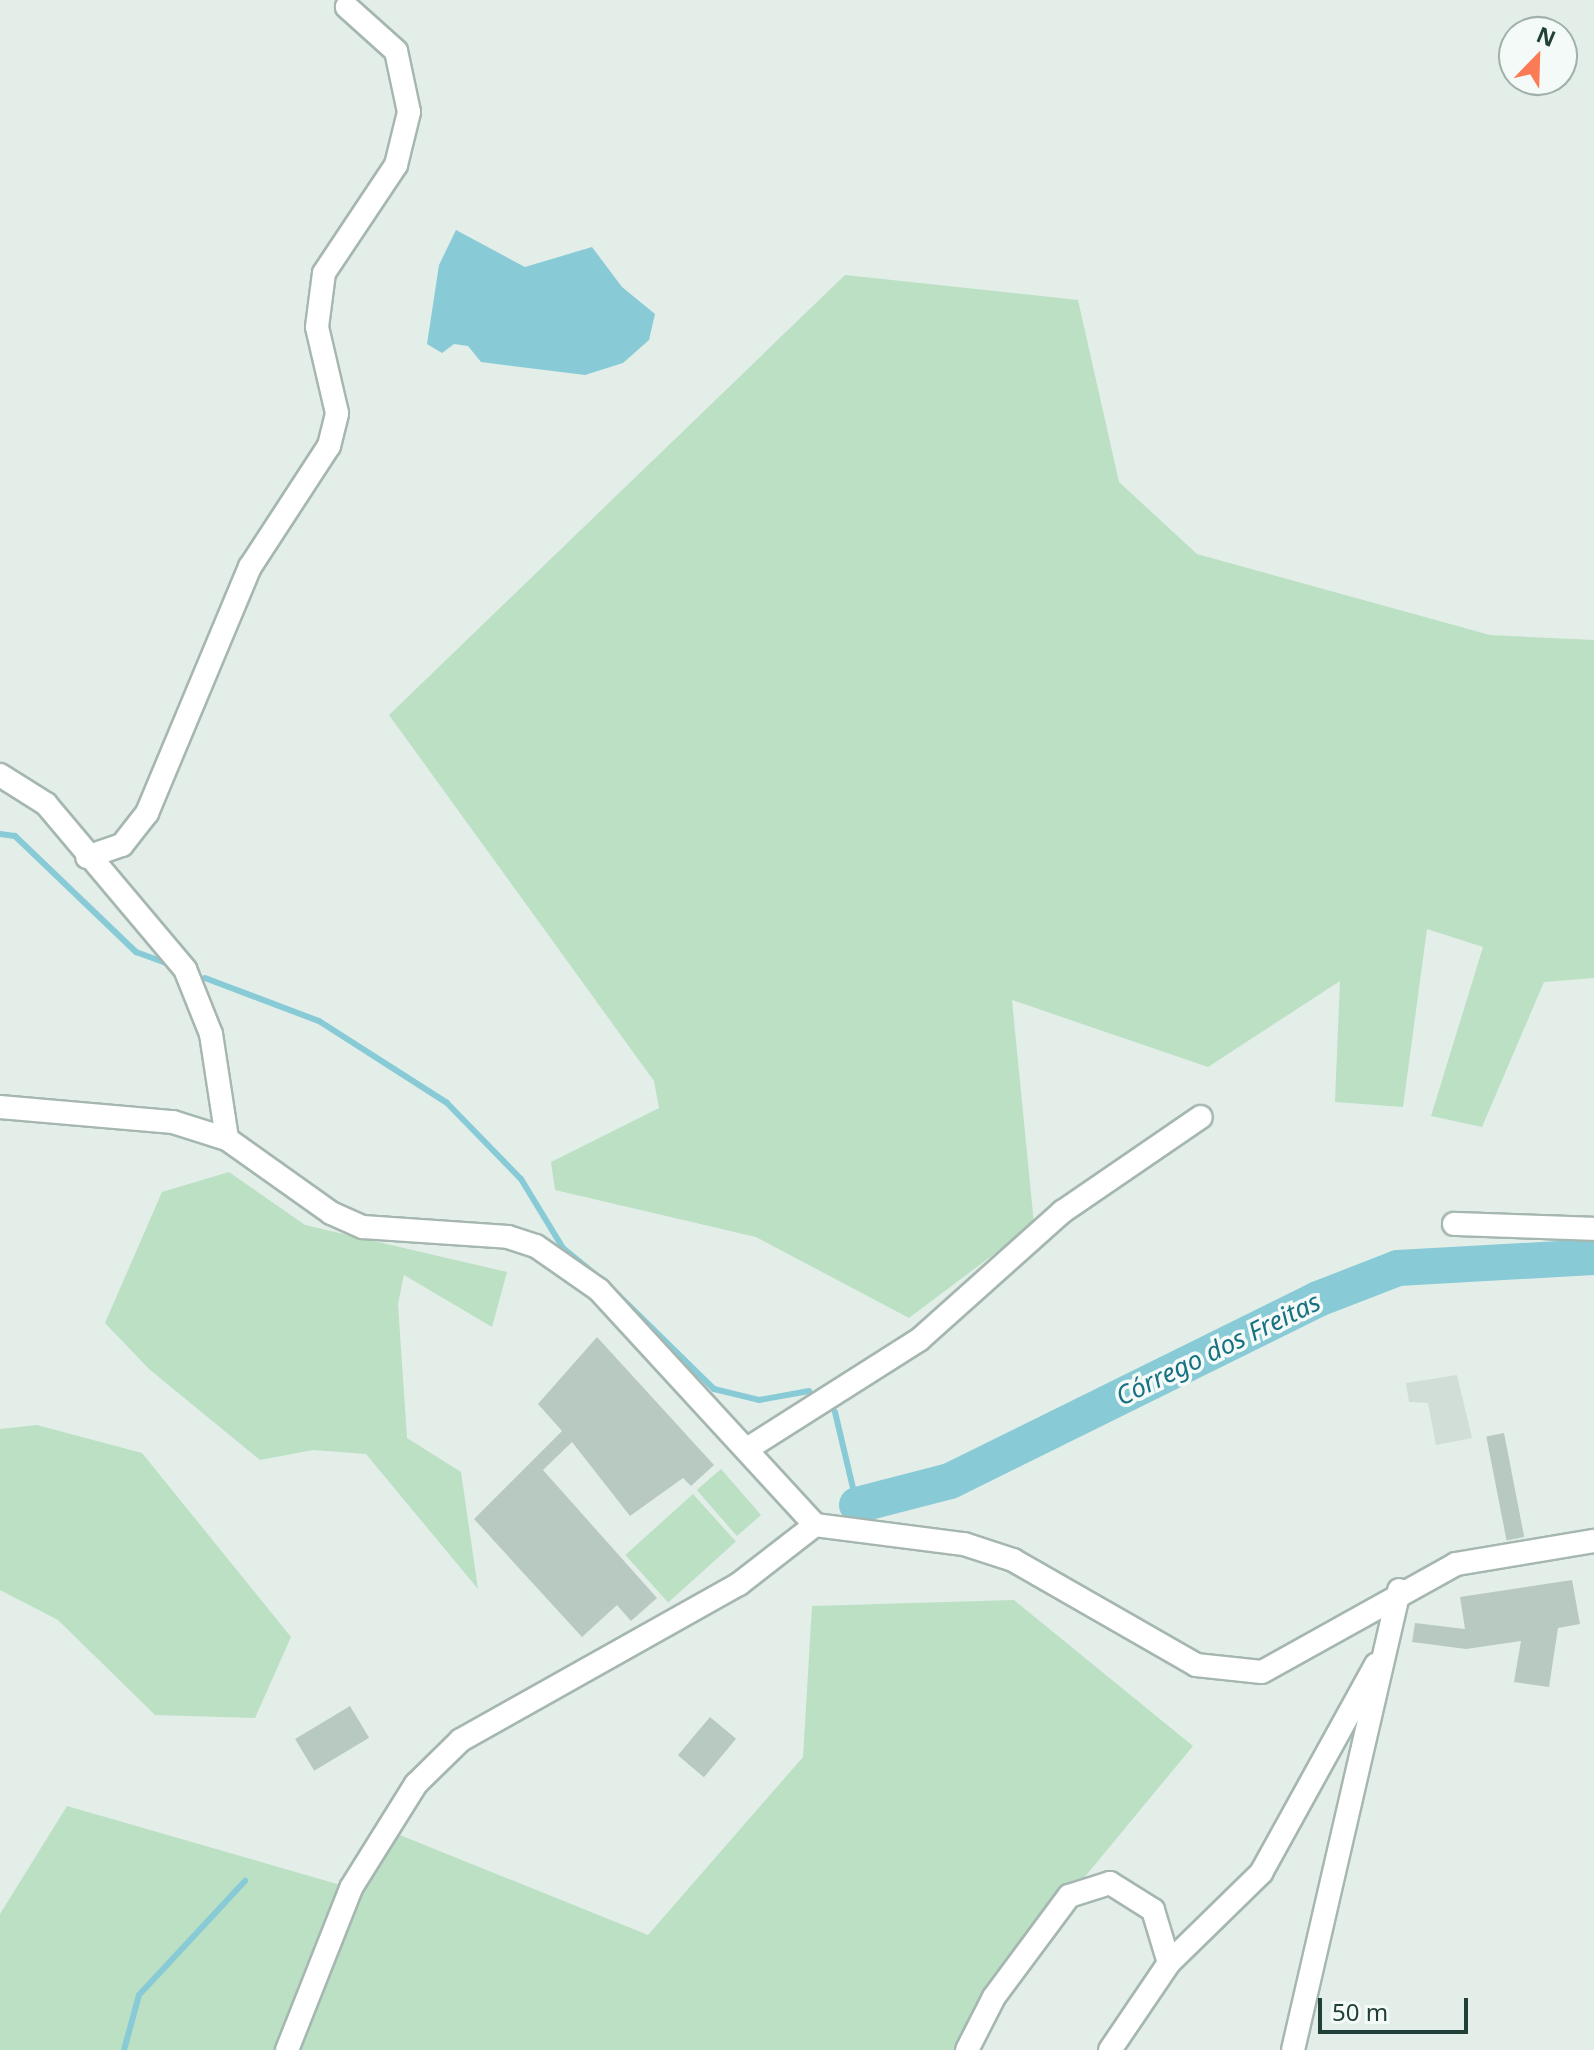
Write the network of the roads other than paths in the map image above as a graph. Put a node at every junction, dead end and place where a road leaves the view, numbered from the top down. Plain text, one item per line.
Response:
1 (347, 7) dead end
2 (0, 775) edge
3 (87, 857) junction
4 (0, 1107) edge
5 (1201, 1117) dead end
6 (227, 1139) junction
7 (1454, 1224) dead end
8 (1594, 1229) edge
9 (747, 1449) junction
10 (815, 1525) junction
11 (1594, 1540) edge
12 (1399, 1590) junction
13 (1386, 1650) junction
14 (1169, 1963) junction
15 (287, 2050) edge
16 (967, 2050) edge
17 (1110, 2050) edge
18 (1293, 2050) edge

1 - 3 street
2 - 3 street
3 - 6 street
4 - 6 street
5 - 9 street
6 - 9 street
7 - 8 street
9 - 10 street
10 - 12 street
10 - 15 street
11 - 12 street
12 - 13 street
13 - 14 street
13 - 18 street
14 - 16 street
14 - 17 street

